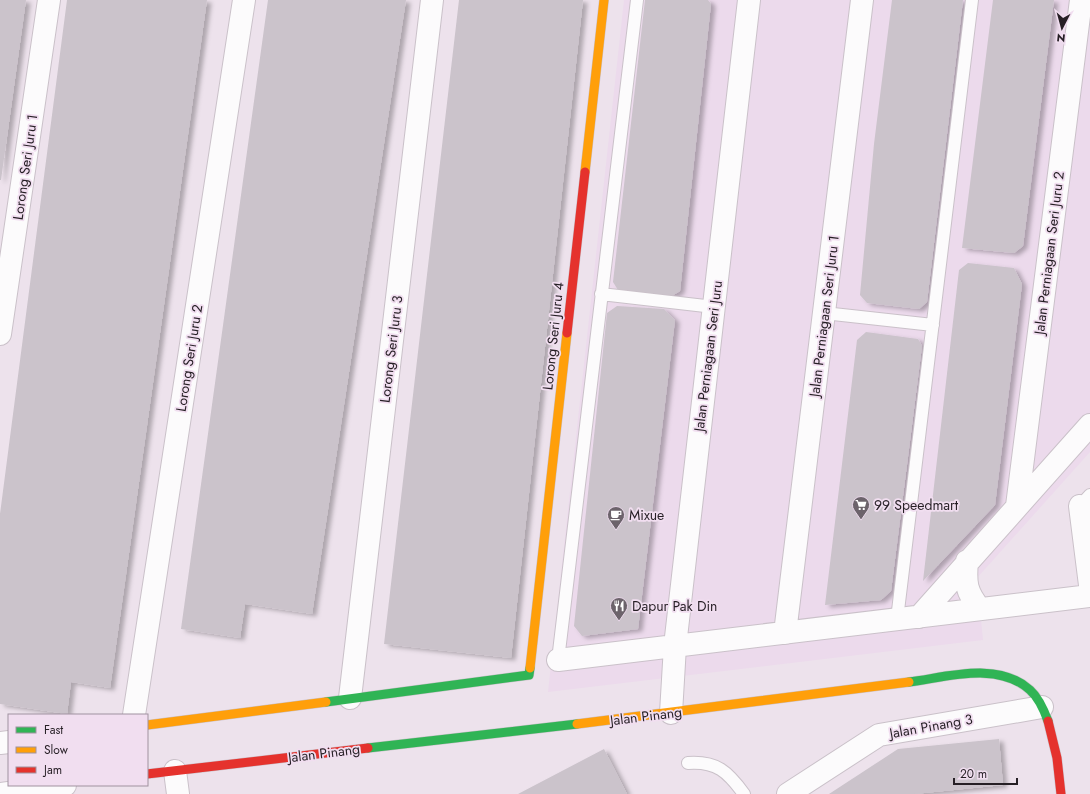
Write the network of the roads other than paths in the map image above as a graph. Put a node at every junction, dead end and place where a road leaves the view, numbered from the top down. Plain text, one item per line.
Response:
1 (49, 0) edge
2 (244, 0) edge
3 (432, 0) edge
4 (604, 0) edge
5 (637, 0) edge
6 (749, 0) edge
7 (862, 0) edge
8 (972, 0) edge
9 (1081, 0) edge
10 (601, 294) junction
11 (714, 307) junction
12 (824, 313) junction
13 (933, 325) junction
14 (0, 334) edge
15 (1090, 425) edge
16 (1085, 501) edge
17 (1017, 506) junction
18 (967, 561) junction
19 (1090, 585) edge
20 (1090, 596) edge
21 (980, 609) junction
22 (919, 617) junction
23 (897, 619) junction
24 (785, 633) junction
25 (675, 646) junction
26 (558, 660) joint
27 (350, 698) junction
28 (1042, 707) junction
29 (671, 713) junction
30 (134, 714) edge
31 (148, 725) edge
32 (688, 763) dead end
33 (175, 771) junction
34 (148, 774) edge
35 (58, 786) edge
36 (0, 794) edge
37 (178, 794) edge
38 (744, 794) edge
39 (788, 794) edge
40 (1061, 794) edge

1 - 14 street, Lorong Seri Juru 1
2 - 30 street, Lorong Seri Juru 2
3 - 27 street, Lorong Seri Juru 3
4 - 27 street, Lorong Seri Juru 4
5 - 10 lane
6 - 11 street, Jalan Perniagaan Seri Juru
7 - 12 street, Jalan Perniagaan Seri Juru 1
8 - 13 lane
9 - 17 street, Jalan Perniagaan Seri Juru 2
10 - 11 lane
10 - 26 lane
11 - 25 street, Jalan Perniagaan Seri Juru
12 - 13 lane
12 - 24 street, Jalan Perniagaan Seri Juru 1
13 - 23 lane
15 - 17 street
16 - 19 street
17 - 18 street
18 - 21 street
18 - 22 street
20 - 21 street
21 - 22 street
22 - 23 street
23 - 24 street
24 - 25 street
25 - 26 street
25 - 29 street, Jalan Perniagaan Seri Juru
27 - 31 street
28 - 29 street, Jalan Pinang
28 - 39 street, Jalan Pinang 3
28 - 40 street, Jalan Pinang
29 - 33 street, Jalan Pinang
32 - 38 lane
33 - 34 street, Jalan Pinang
33 - 37 street
35 - 36 street

